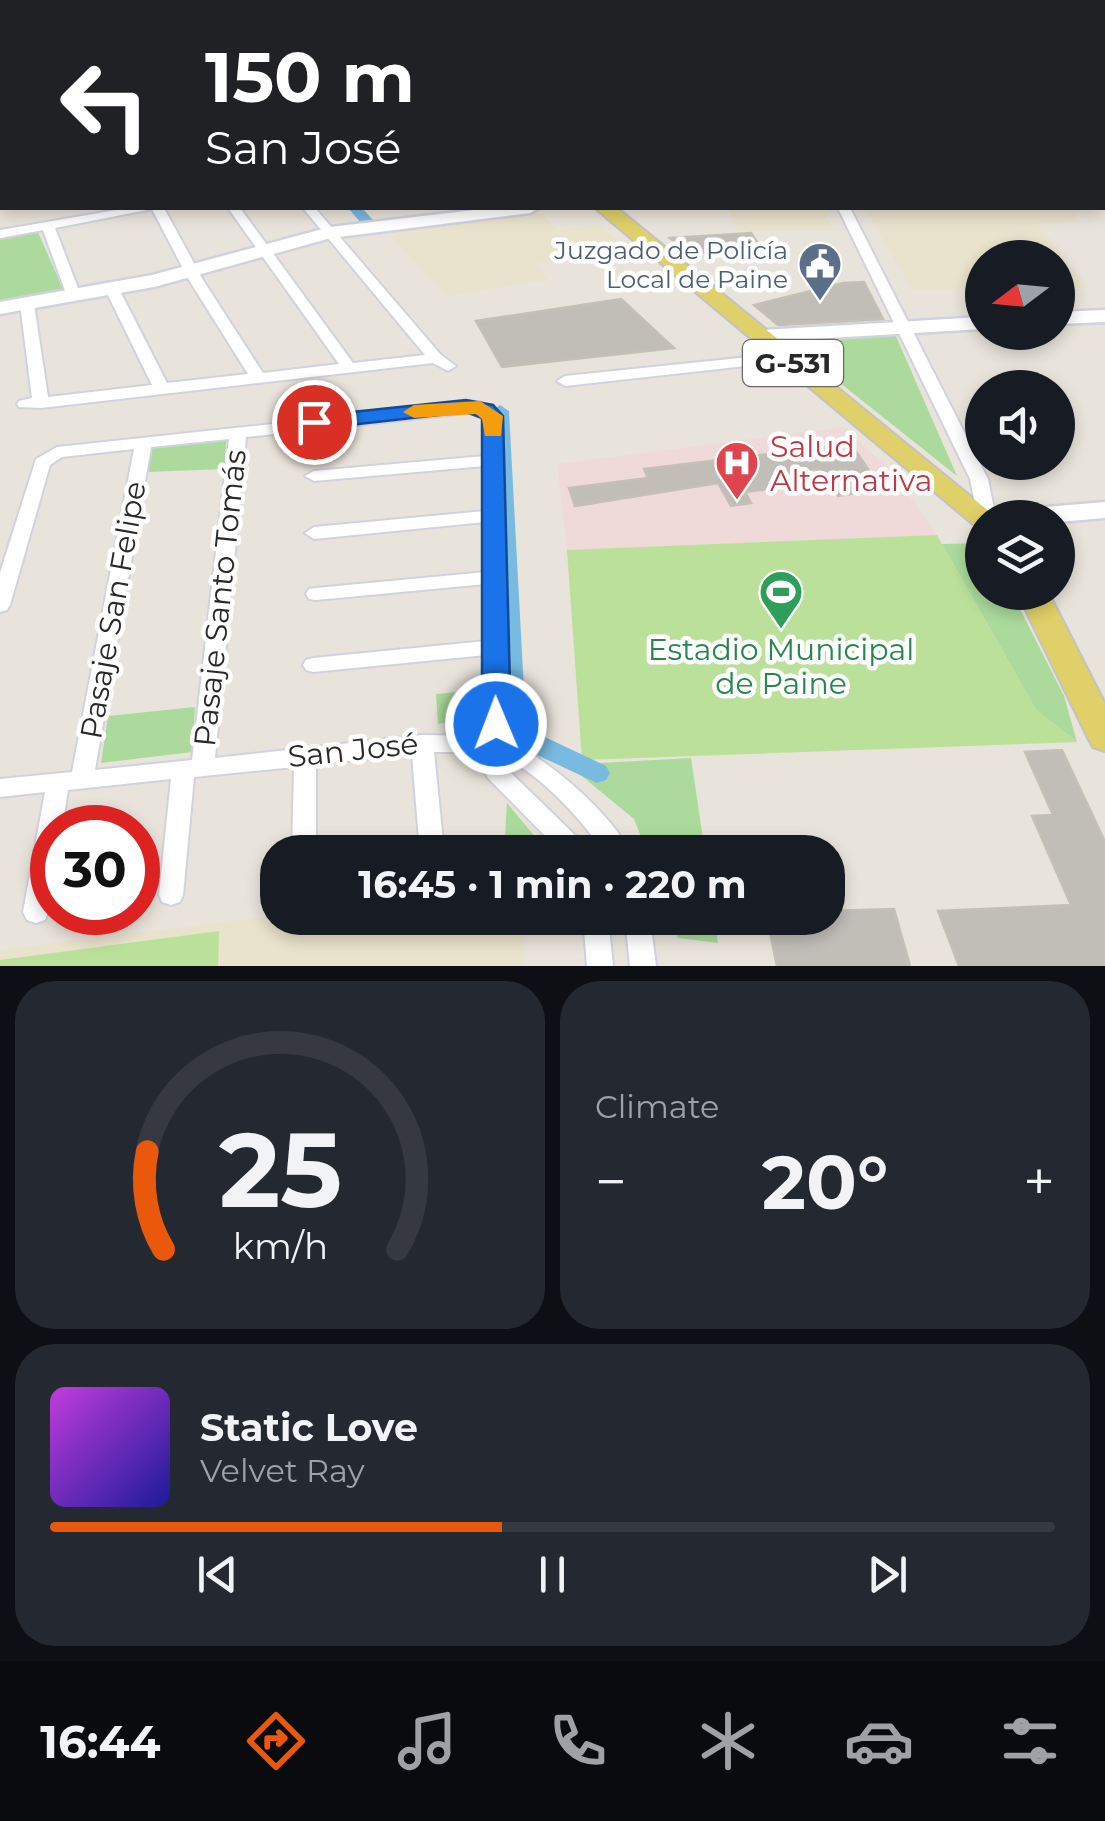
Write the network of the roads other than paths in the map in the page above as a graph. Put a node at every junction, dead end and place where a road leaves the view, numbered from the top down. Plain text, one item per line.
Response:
1 (135, 210) edge
2 (159, 210) edge
3 (235, 210) edge
4 (311, 210) edge
5 (514, 210) edge
6 (607, 210) edge
7 (845, 210) edge
8 (47, 225) junction
9 (330, 233) junction
10 (0, 234) edge
11 (262, 249) junction
12 (192, 271) junction
13 (112, 289) junction
14 (74, 296) junction
15 (27, 304) junction
16 (0, 308) edge
17 (1105, 316) edge
18 (1075, 317) edge
19 (965, 324) edge
20 (906, 328) junction
21 (761, 336) junction
22 (787, 358) junction
23 (350, 370) junction
24 (259, 379) junction
25 (565, 381) dead end
26 (162, 390) junction
27 (238, 430) junction
28 (144, 441) junction
29 (493, 460) junction
30 (314, 476) dead end
31 (985, 500) edge
32 (965, 502) edge
33 (1105, 510) edge
34 (1075, 513) edge
35 (494, 516) junction
36 (314, 532) dead end
37 (495, 577) junction
38 (316, 594) dead end
39 (0, 606) edge
40 (1041, 610) edge
41 (496, 647) junction
42 (312, 666) dead end
43 (1105, 738) edge
44 (422, 743) junction
45 (482, 748) junction
46 (305, 755) junction
47 (194, 767) junction
48 (70, 780) junction
49 (0, 788) edge
50 (64, 805) edge
51 (304, 835) edge
52 (430, 835) edge
53 (559, 835) edge
54 (603, 835) edge
55 (171, 895) dead end
56 (597, 935) edge
57 (640, 935) edge
58 (600, 966) edge
59 (643, 966) edge

1 - 8 street
2 - 12 street
3 - 11 street
4 - 9 street
5 - 9 street
6 - 21 main road, G-531
7 - 20 street
8 - 10 street
8 - 14 street
9 - 11 street
9 - 23 street
11 - 12 street
11 - 23 street
12 - 13 street
12 - 24 street
13 - 14 street
13 - 26 street
14 - 15 street
15 - 16 street
15 - 26 street
17 - 18 street
19 - 20 street
20 - 21 street
20 - 31 street
21 - 22 main road, G-531
22 - 25 street
22 - 32 main road, G-531
23 - 24 street
24 - 26 street
27 - 28 street
27 - 29 street
27 - 47 street, Pasaje Santo Tomás
28 - 39 street
28 - 48 street, Pasaje San Felipe
29 - 30 street
29 - 35 street
33 - 34 street
35 - 36 street
35 - 37 street
37 - 38 street
37 - 41 street
40 - 43 main road
41 - 42 street
41 - 45 street
44 - 45 street, San José
44 - 46 street, San José
44 - 52 street
45 - 53 street
45 - 54 street, San José
46 - 47 street, San José
46 - 51 street
47 - 48 street, San José
47 - 55 street, Pasaje Santo Tomás
48 - 49 street, San José
48 - 50 street, Pasaje San Felipe
56 - 58 street
57 - 59 street

